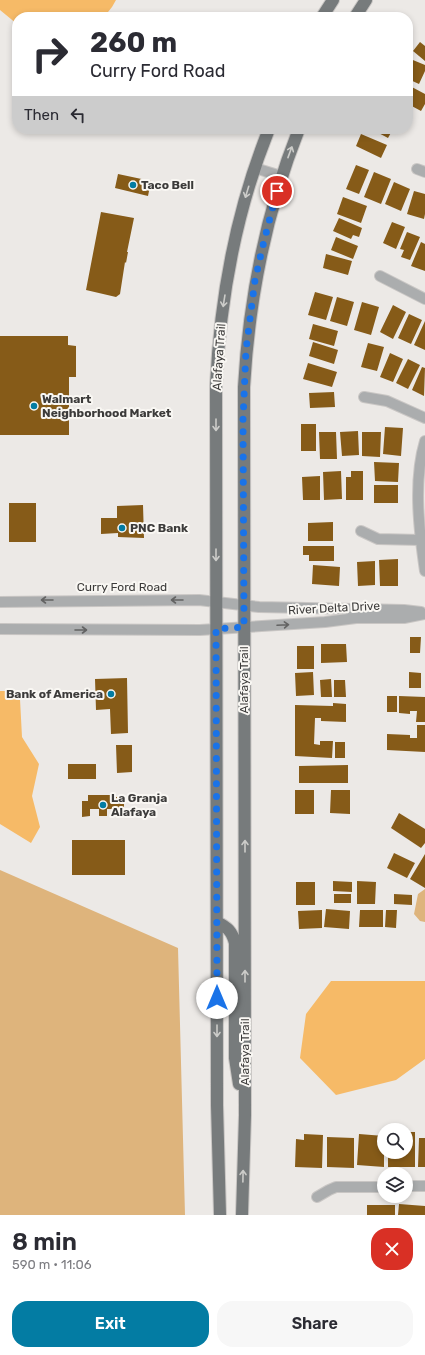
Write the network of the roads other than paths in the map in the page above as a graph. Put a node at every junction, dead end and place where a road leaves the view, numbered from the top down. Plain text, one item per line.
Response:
1 (333, 0) edge
2 (366, 0) edge
3 (325, 12) edge
4 (358, 12) edge
5 (267, 134) edge
6 (297, 134) edge
7 (255, 168) junction
8 (282, 176) junction
9 (380, 276) dead end
10 (425, 299) edge
11 (364, 397) dead end
12 (425, 418) edge
13 (425, 440) edge
14 (361, 531) dead end
15 (423, 540) edge
16 (425, 571) edge
17 (0, 602) edge
18 (216, 602) junction
19 (244, 605) junction
20 (425, 614) edge
21 (244, 627) junction
22 (216, 629) junction
23 (0, 630) edge
24 (217, 922) junction
25 (245, 1115) junction
26 (413, 1186) edge
27 (425, 1186) edge
28 (377, 1187) edge
29 (317, 1197) dead end
30 (220, 1215) edge
31 (242, 1215) edge

1 - 3 main road
2 - 4 main road
5 - 7 main road, Alafaya Trail
8 -> 6 main road, Alafaya Trail
7 - 8 street
7 -> 18 main road, Alafaya Trail
8 - 19 main road, Alafaya Trail
9 - 10 street
11 - 12 street
13 - 15 street
14 - 15 street
15 - 16 street
18 -> 17 street, Curry Ford Road
18 - 19 street, Curry Ford Road
18 - 22 main road, Alafaya Trail
19 - 20 street, River Delta Drive
19 - 21 main road, Alafaya Trail
21 -> 20 street, River Delta Drive
21 - 22 street
25 -> 21 main road, Alafaya Trail
23 -> 22 street
22 - 24 main road, Alafaya Trail
24 - 25 main road
24 -> 30 main road, Alafaya Trail
31 -> 25 main road, Alafaya Trail
26 - 27 street
28 - 29 street

